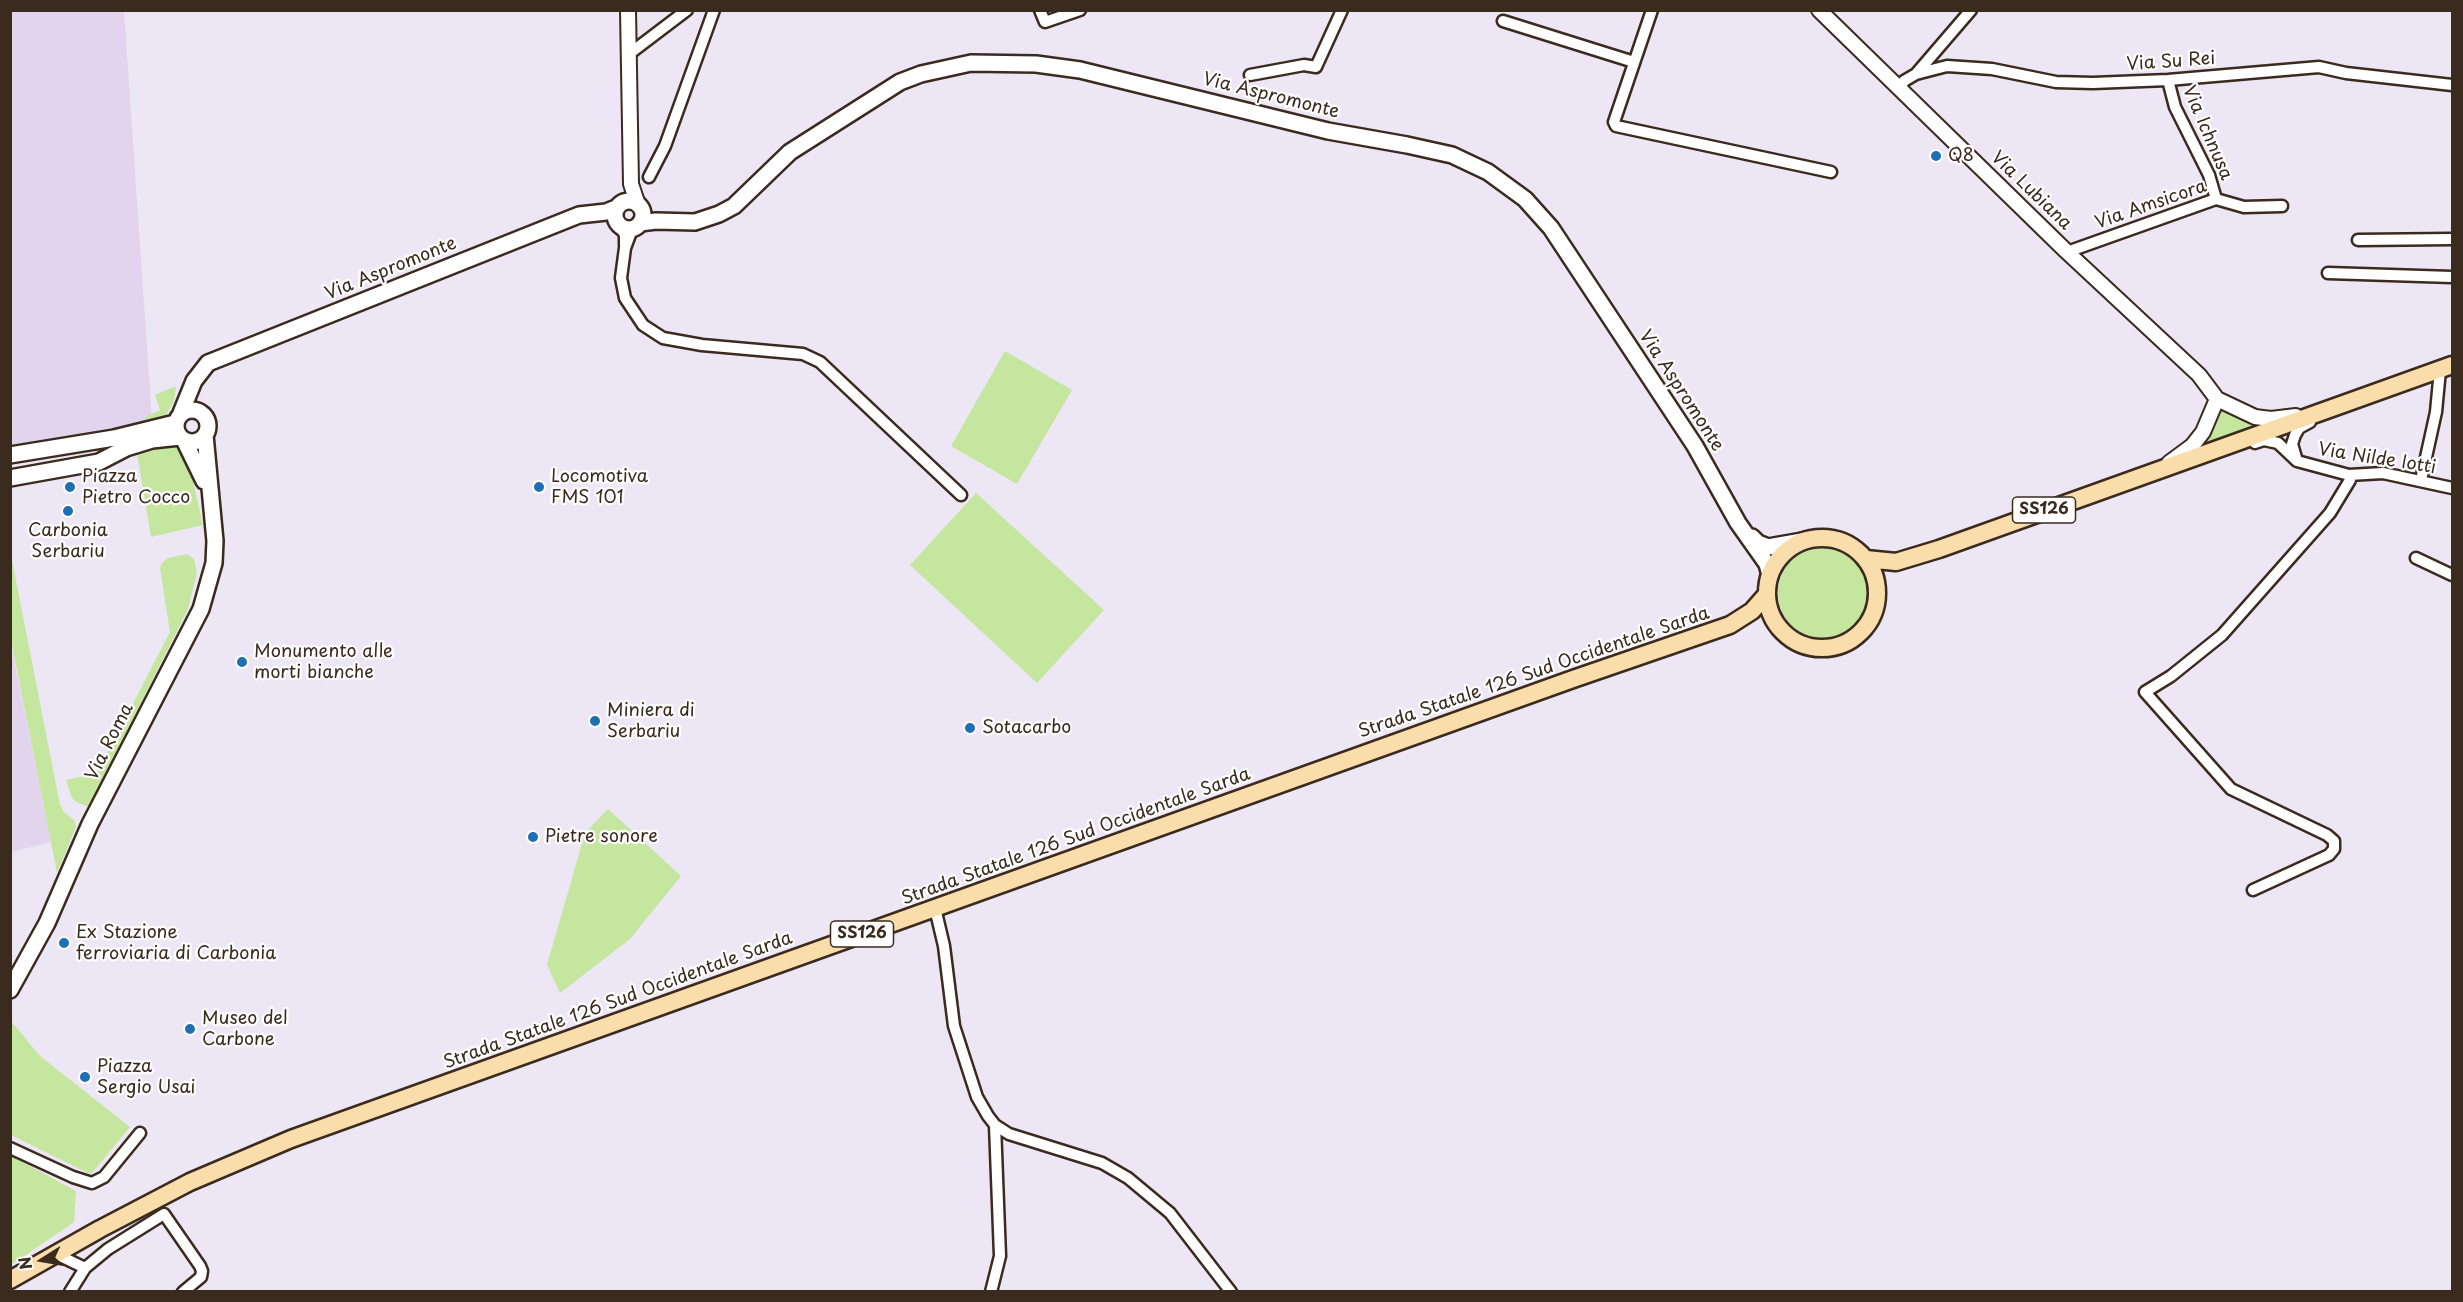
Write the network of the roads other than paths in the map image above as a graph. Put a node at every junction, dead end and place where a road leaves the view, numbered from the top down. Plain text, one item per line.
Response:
1 (628, 10) edge
2 (687, 10) edge
3 (714, 10) edge
4 (1041, 10) edge
5 (1080, 10) edge
6 (1342, 10) edge
7 (1652, 10) edge
8 (1819, 10) edge
9 (1971, 10) edge
10 (1503, 21) dead end
11 (629, 51) junction
12 (1634, 62) junction
13 (1916, 74) junction
14 (1250, 75) dead end
15 (2168, 80) junction
16 (2452, 85) edge
17 (1899, 90) junction
18 (1832, 172) dead end
19 (649, 177) dead end
20 (2216, 199) junction
21 (2282, 206) dead end
22 (626, 215) junction
23 (2452, 239) edge
24 (2358, 240) dead end
25 (2067, 252) junction
26 (2328, 273) dead end
27 (2452, 277) edge
28 (2444, 372) edge
29 (200, 373) junction
30 (2217, 399) junction
31 (2332, 408) junction
32 (202, 413) junction
33 (180, 428) junction
34 (205, 435) junction
35 (104, 439) junction
36 (2211, 452) junction
37 (10, 455) edge
38 (110, 458) junction
39 (2297, 461) junction
40 (2161, 469) junction
41 (2349, 475) junction
42 (10, 478) edge
43 (2421, 480) junction
44 (2452, 488) edge
45 (961, 495) dead end
46 (212, 504) junction
47 (1738, 523) junction
48 (1802, 541) junction
49 (1927, 552) junction
50 (2416, 558) dead end
51 (1866, 559) junction
52 (1770, 574) junction
53 (2452, 575) edge
54 (1878, 590) junction
55 (1767, 594) junction
56 (1775, 622) junction
57 (1730, 625) junction
58 (2253, 890) dead end
59 (935, 908) junction
60 (10, 990) edge
61 (995, 1125) junction
62 (140, 1133) dead end
63 (10, 1148) edge
64 (56, 1254) junction
65 (85, 1268) junction
66 (10, 1280) edge
67 (70, 1292) edge
68 (183, 1292) edge
69 (991, 1292) edge
70 (1231, 1292) edge

1 - 11 street
2 - 11 street
3 - 19 street
4 - 5 street
6 - 14 street
7 - 12 street
8 - 17 street, Via Lubiana
9 - 13 street
10 - 12 street
11 - 22 street
12 - 18 street
13 - 15 street, Via Su Rei
13 - 17 street, Via Su Rei
15 - 16 street, Via Su Rei
15 - 20 street, Via Ichnusa
17 - 25 street, Via Lubiana
20 - 21 street, Via Amsicora
20 - 25 street, Via Amsicora
22 - 29 main road, Via Aspromonte
22 - 45 street
22 - 47 main road, Via Aspromonte
23 - 24 street
25 - 30 street, Via Lubiana
26 - 27 street
28 - 31 main road, SS126
28 - 43 street
29 - 32 main road
29 - 33 main road, Via Aspromonte
30 - 31 street, Via Lubiana
30 - 40 street
31 - 36 main road, SS126
31 - 39 street, Via Nilde Iotti
32 - 33 main road
32 - 34 main road, Via Roma
33 - 34 main road
33 - 35 main road
33 - 38 main road
33 - 46 main road, Via Roma
34 - 46 main road, Via Roma
35 - 37 main road
35 - 38 main road
36 - 39 street, Via Nilde Iotti
36 - 40 main road, SS126
38 - 42 main road
39 - 41 street, Via Nilde Iotti
40 - 49 main road, SS126
41 - 43 street, Via Nilde Iotti
41 - 58 street
43 - 44 street, Via Nilde Iotti
46 - 60 main road, Via Roma
47 - 48 main road, Via Aspromonte
47 - 52 main road, Via Aspromonte
48 - 51 main road
48 - 52 main road
49 - 51 main road, SS126
49 - 54 main road, SS126
50 - 53 street
51 - 54 main road
52 - 55 main road
54 - 56 main road, SS126
55 - 56 main road
55 - 57 main road, Strada Statale 126 Sud Occidentale Sarda / SS126
56 - 57 main road, Strada Statale 126 Sud Occidentale Sarda / SS126
57 - 59 main road, Strada Statale 126 Sud Occidentale Sarda / SS126
59 - 61 street
59 - 64 main road, Strada Statale 126 Sud Occidentale Sarda / SS126
61 - 69 street
61 - 70 street
62 - 63 street
64 - 65 street
64 - 66 main road, Strada Statale 126 Sud Occidentale Sarda / SS126
65 - 67 street
65 - 68 street

